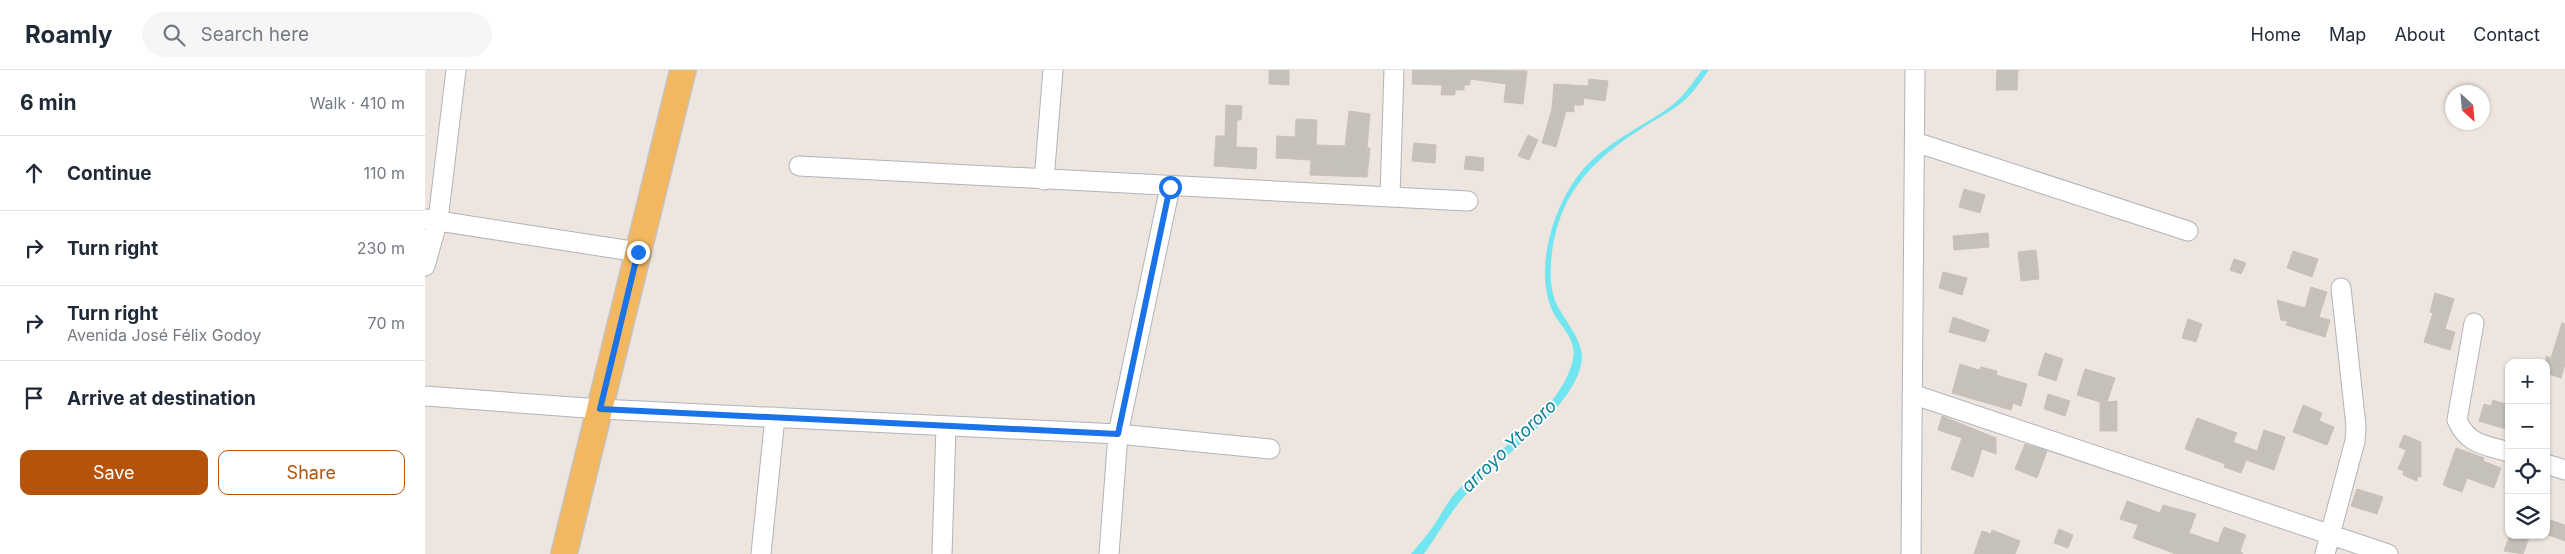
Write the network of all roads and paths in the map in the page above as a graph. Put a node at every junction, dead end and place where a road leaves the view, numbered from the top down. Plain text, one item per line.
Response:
1 (456, 70) edge
2 (683, 70) edge
3 (1053, 70) edge
4 (1394, 70) edge
5 (1915, 70) edge
6 (1915, 142) junction
7 (799, 166) dead end
8 (1044, 180) junction
9 (1170, 187) junction
10 (1390, 196) junction
11 (1468, 201) dead end
12 (432, 219) edge
13 (2188, 231) dead end
14 (638, 252) junction
15 (425, 266) edge
16 (2341, 288) dead end
17 (2474, 323) dead end
18 (1912, 394) junction
19 (425, 396) edge
20 (600, 409) junction
21 (775, 418) junction
22 (946, 426) junction
23 (1118, 434) junction
24 (1270, 450) dead end
25 (2505, 451) edge
26 (2550, 465) edge
27 (2565, 470) edge
28 (2328, 534) junction
29 (564, 554) edge
30 (761, 554) edge
31 (942, 554) edge
32 (1109, 554) edge
33 (1911, 554) edge
34 (2325, 554) edge
35 (2389, 554) edge

1 - 12 street
2 - 14 main road
3 - 8 street
4 - 10 street
5 - 6 street
6 - 13 street
6 - 18 street
7 - 8 street
8 - 9 street
9 - 10 street
9 - 23 street
10 - 11 street
12 - 14 street
12 - 15 street
14 - 20 main road
16 - 28 street
17 - 25 street
18 - 28 street
18 - 33 street
19 - 20 street
20 - 21 street
20 - 29 main road
21 - 22 street
21 - 30 street
22 - 23 street
22 - 31 street
23 - 24 street
23 - 32 street
26 - 27 street
28 - 34 street
28 - 35 street

